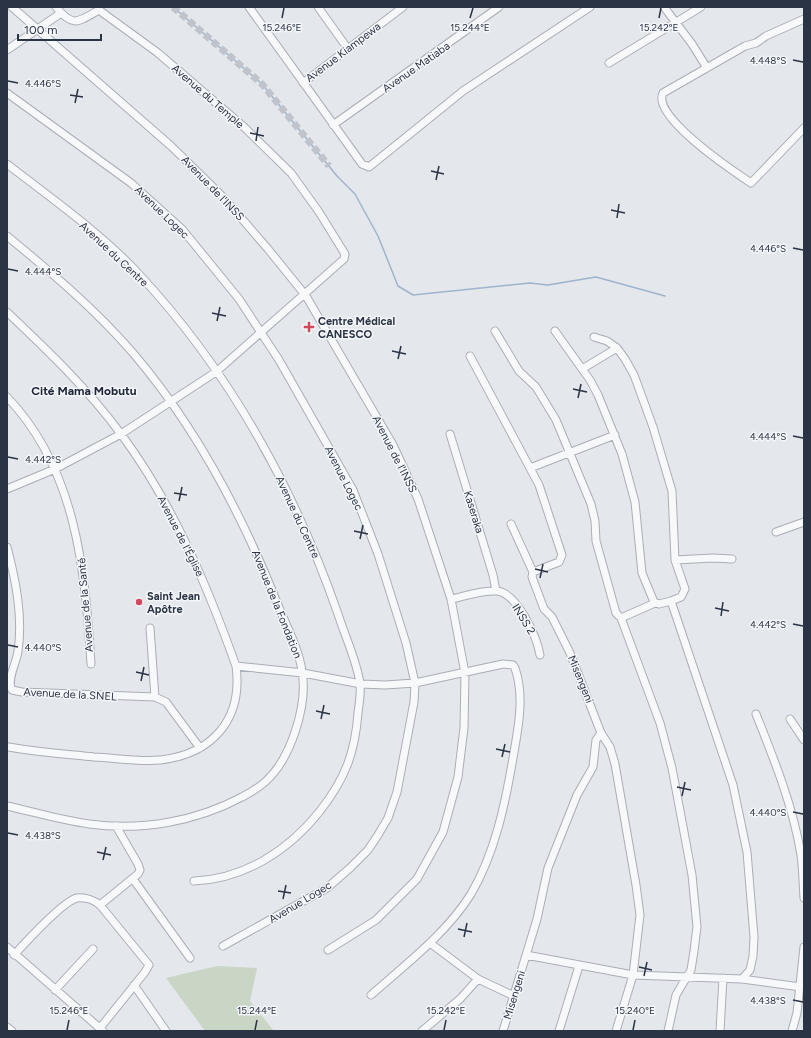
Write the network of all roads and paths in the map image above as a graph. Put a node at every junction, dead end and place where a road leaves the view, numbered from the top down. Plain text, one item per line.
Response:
1 (12, 7) edge
2 (56, 7) edge
3 (249, 7) edge
4 (403, 7) edge
5 (499, 7) edge
6 (590, 7) edge
7 (664, 7) edge
8 (701, 7) edge
9 (320, 8) edge
10 (61, 13) junction
11 (804, 19) edge
12 (674, 23) junction
13 (38, 29) junction
14 (348, 49) junction
15 (7, 50) edge
16 (609, 63) dead end
17 (707, 68) junction
18 (303, 83) junction
19 (7, 93) edge
20 (333, 125) junction
21 (804, 128) edge
22 (7, 164) edge
23 (7, 236) edge
24 (304, 295) junction
25 (7, 312) edge
26 (495, 331) dead end
27 (556, 331) dead end
28 (262, 332) junction
29 (594, 337) dead end
30 (617, 348) junction
31 (470, 356) dead end
32 (582, 369) junction
33 (216, 372) junction
34 (7, 397) edge
35 (171, 402) junction
36 (121, 434) junction
37 (450, 434) dead end
38 (615, 435) junction
39 (569, 453) junction
40 (530, 468) junction
41 (55, 469) junction
42 (7, 489) edge
43 (804, 522) edge
44 (511, 524) dead end
45 (776, 532) dead end
46 (7, 547) edge
47 (732, 559) dead end
48 (676, 560) junction
49 (533, 572) junction
50 (496, 591) junction
51 (451, 599) junction
52 (671, 601) junction
53 (655, 603) junction
54 (621, 618) junction
55 (150, 628) dead end
56 (540, 655) dead end
57 (90, 664) dead end
58 (236, 666) junction
59 (303, 673) junction
60 (465, 673) junction
61 (415, 683) junction
62 (360, 684) junction
63 (155, 697) junction
64 (756, 714) dead end
65 (790, 719) dead end
66 (601, 733) junction
67 (804, 740) edge
68 (9, 747) dead end
69 (200, 748) junction
70 (7, 806) edge
71 (116, 826) junction
72 (803, 857) edge
73 (133, 879) junction
74 (194, 880) dead end
75 (804, 898) edge
76 (100, 905) junction
77 (430, 943) junction
78 (223, 946) dead end
79 (804, 947) edge
80 (7, 948) edge
81 (93, 948) dead end
82 (328, 950) dead end
83 (14, 955) junction
84 (526, 955) junction
85 (190, 958) dead end
86 (579, 966) junction
87 (633, 975) junction
88 (686, 978) junction
89 (723, 978) junction
90 (478, 979) junction
91 (742, 979) junction
92 (134, 985) junction
93 (801, 987) junction
94 (55, 990) junction
95 (371, 995) dead end
96 (514, 996) junction
97 (7, 1027) edge
98 (101, 1029) edge
99 (12, 1031) edge
100 (166, 1031) edge
101 (422, 1031) edge
102 (503, 1031) edge
103 (559, 1031) edge
104 (616, 1031) edge
105 (668, 1031) edge
106 (720, 1031) edge
107 (792, 1031) edge

1 - 13 street, Avenue de l'INSS
2 - 10 street
3 - 18 street
4 - 14 street, Avenue Kiampewa
5 - 20 street, Avenue Matiaba
6 - 20 street
7 - 12 street
8 - 12 street
9 - 14 street
10 - 13 street
10 - 24 street, Avenue du Temple
11 - 17 street
12 - 16 street
12 - 17 street
13 - 15 street
13 - 24 street, Avenue de l'INSS
14 - 18 street, Avenue Kiampewa
17 - 21 street
18 - 20 street
19 - 28 street, Avenue Logec
22 - 33 street, Avenue du Centre
23 - 35 street, Avenue de la Fondation
24 - 28 street
24 - 51 street, Avenue de l'INSS
25 - 36 street, Avenue de l'Église
26 - 39 street
27 - 32 street
28 - 33 street
28 - 61 street, Avenue Logec
29 - 30 street
30 - 32 street
30 - 48 street
31 - 40 street
32 - 38 street
33 - 35 street
33 - 62 street, Avenue du Centre
34 - 41 street, Avenue de la Santé
35 - 36 street
35 - 59 street, Avenue de la Fondation
36 - 41 street
36 - 58 street, Avenue de l'Église
37 - 50 street, Kaseraka
38 - 39 street
38 - 53 street
39 - 40 street
39 - 54 street
40 - 49 street
41 - 42 street
41 - 57 street, Avenue de la Santé
43 - 45 street
44 - 49 street, Misengeni
46 - 63 street, Avenue de la SNEL
47 - 48 street
48 - 52 street
49 - 66 street, Misengeni
50 - 51 street
50 - 56 street, INSS 2
51 - 60 street, Avenue de l'INSS
52 - 53 street
52 - 91 street
53 - 54 street
54 - 88 street
55 - 63 street
58 - 59 street
58 - 69 street, Avenue de l'Église
59 - 62 street
59 - 71 street, Avenue de la Fondation
60 - 61 street
60 - 77 street
60 - 82 street, Avenue de l'INSS
61 - 62 street
61 - 78 street, Avenue Logec
62 - 74 street, Avenue du Centre
63 - 69 street
64 - 72 street
65 - 67 street
66 - 84 street, Misengeni
66 - 87 street
68 - 69 street, Avenue de l'Église
70 - 71 street, Avenue de la Fondation
71 - 73 street
72 - 75 street
73 - 76 street
73 - 85 street
76 - 83 street
76 - 92 street
77 - 90 street
77 - 95 street
79 - 93 street
80 - 83 street
81 - 94 street
83 - 94 street
84 - 86 street
84 - 96 street, Misengeni
86 - 87 street
86 - 103 street
87 - 88 street
87 - 104 street
88 - 89 street
88 - 105 street
89 - 91 street
89 - 106 street
90 - 96 street
90 - 101 street
91 - 93 street
92 - 98 street
92 - 100 street
93 - 107 street
94 - 98 street
96 - 102 street, Misengeni
97 - 99 street

